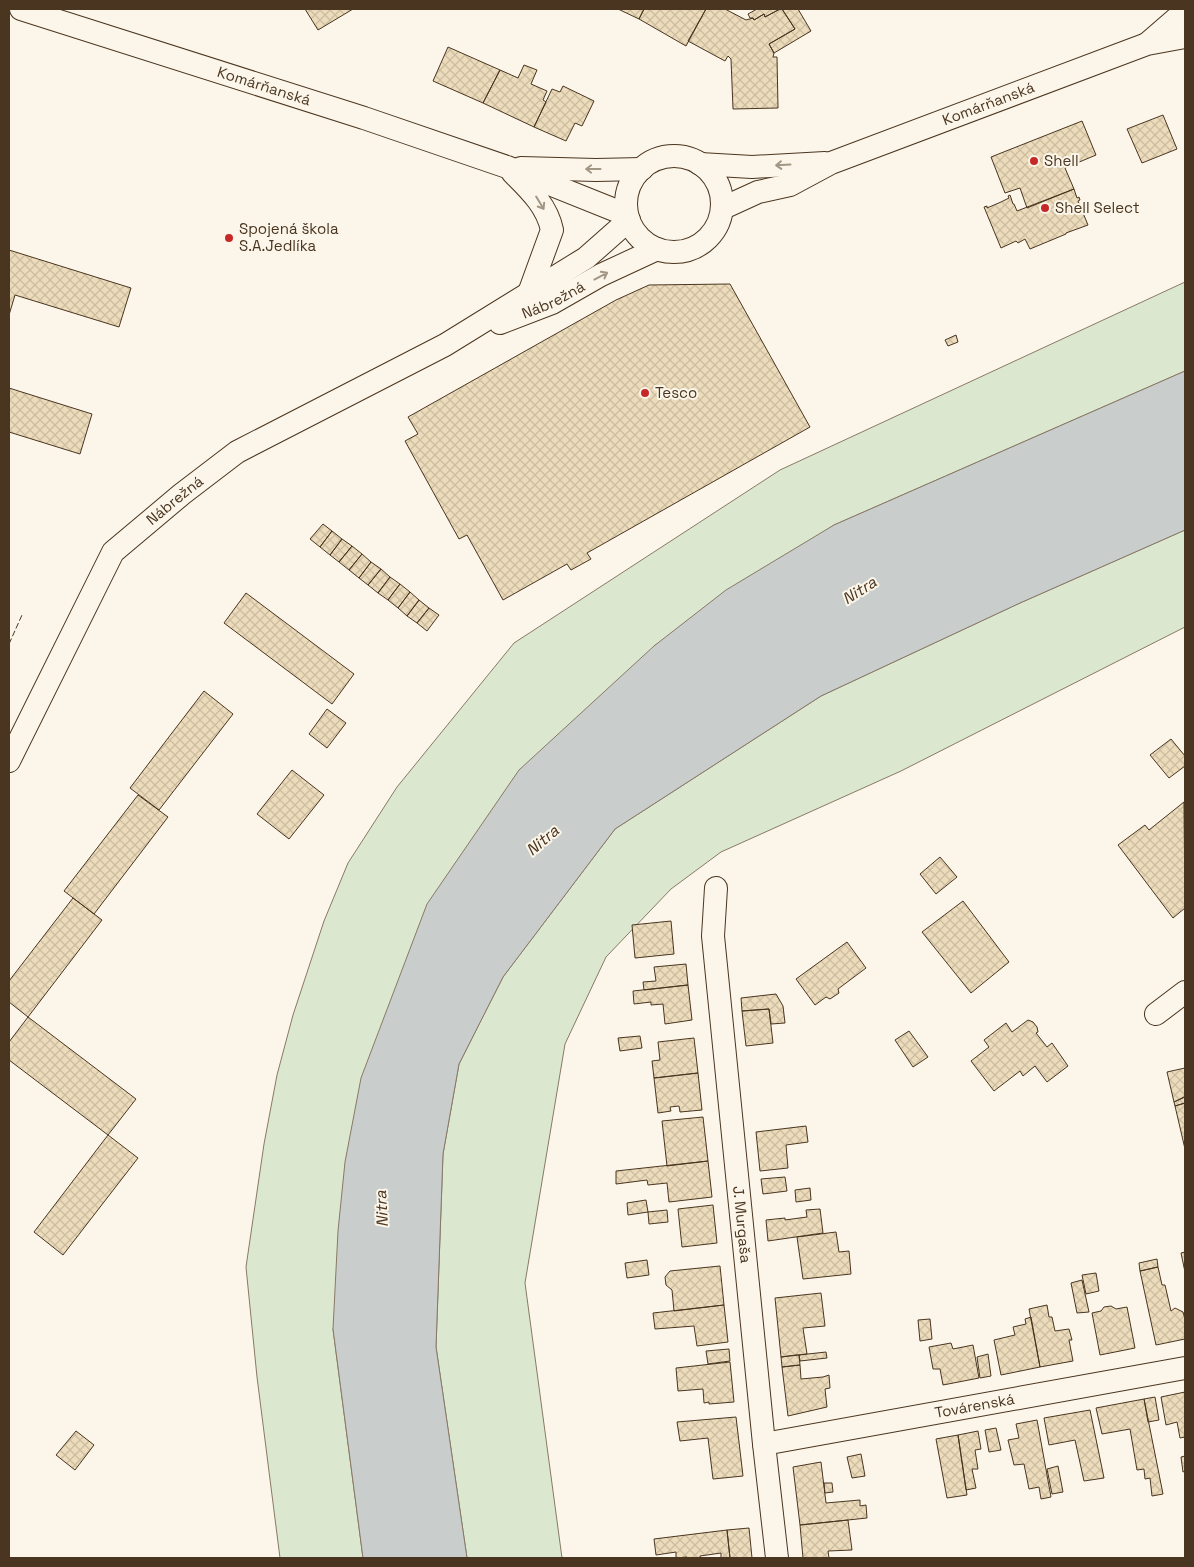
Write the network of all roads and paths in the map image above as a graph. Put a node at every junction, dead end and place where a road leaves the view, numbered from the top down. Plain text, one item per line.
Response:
1 (21, 9) edge
2 (1185, 11) edge
3 (1185, 37) edge
4 (1147, 44) junction
5 (831, 163) junction
6 (700, 164) junction
7 (507, 167) junction
8 (642, 169) junction
9 (723, 208) junction
10 (628, 218) junction
11 (657, 249) junction
12 (529, 294) junction
13 (445, 345) junction
14 (9, 761) edge
15 (716, 888) dead end
16 (1185, 992) edge
17 (1156, 1014) dead end
18 (1185, 1368) edge
19 (764, 1444) junction
20 (777, 1558) edge

1 - 7 street, Komárňanská
2 - 4 street
3 - 4 street
4 - 5 street, Komárňanská
5 -> 6 street, Komárňanská
5 - 9 street, Komárňanská
6 - 8 street, Komárňanská
6 - 9 street, Komárňanská
8 -> 7 street, Komárňanská
7 - 10 street, Komárňanská
7 -> 12 street
8 - 10 street, Komárňanská
9 - 11 street
10 - 11 street
10 - 12 street, Nábrežná
13 -> 11 street, Nábrežná
12 - 13 street, Nábrežná
13 - 14 street, Nábrežná
15 - 19 street, J. Murgaša
16 - 17 street
18 - 19 street, Továrenská
19 - 20 street, J. Murgaša

